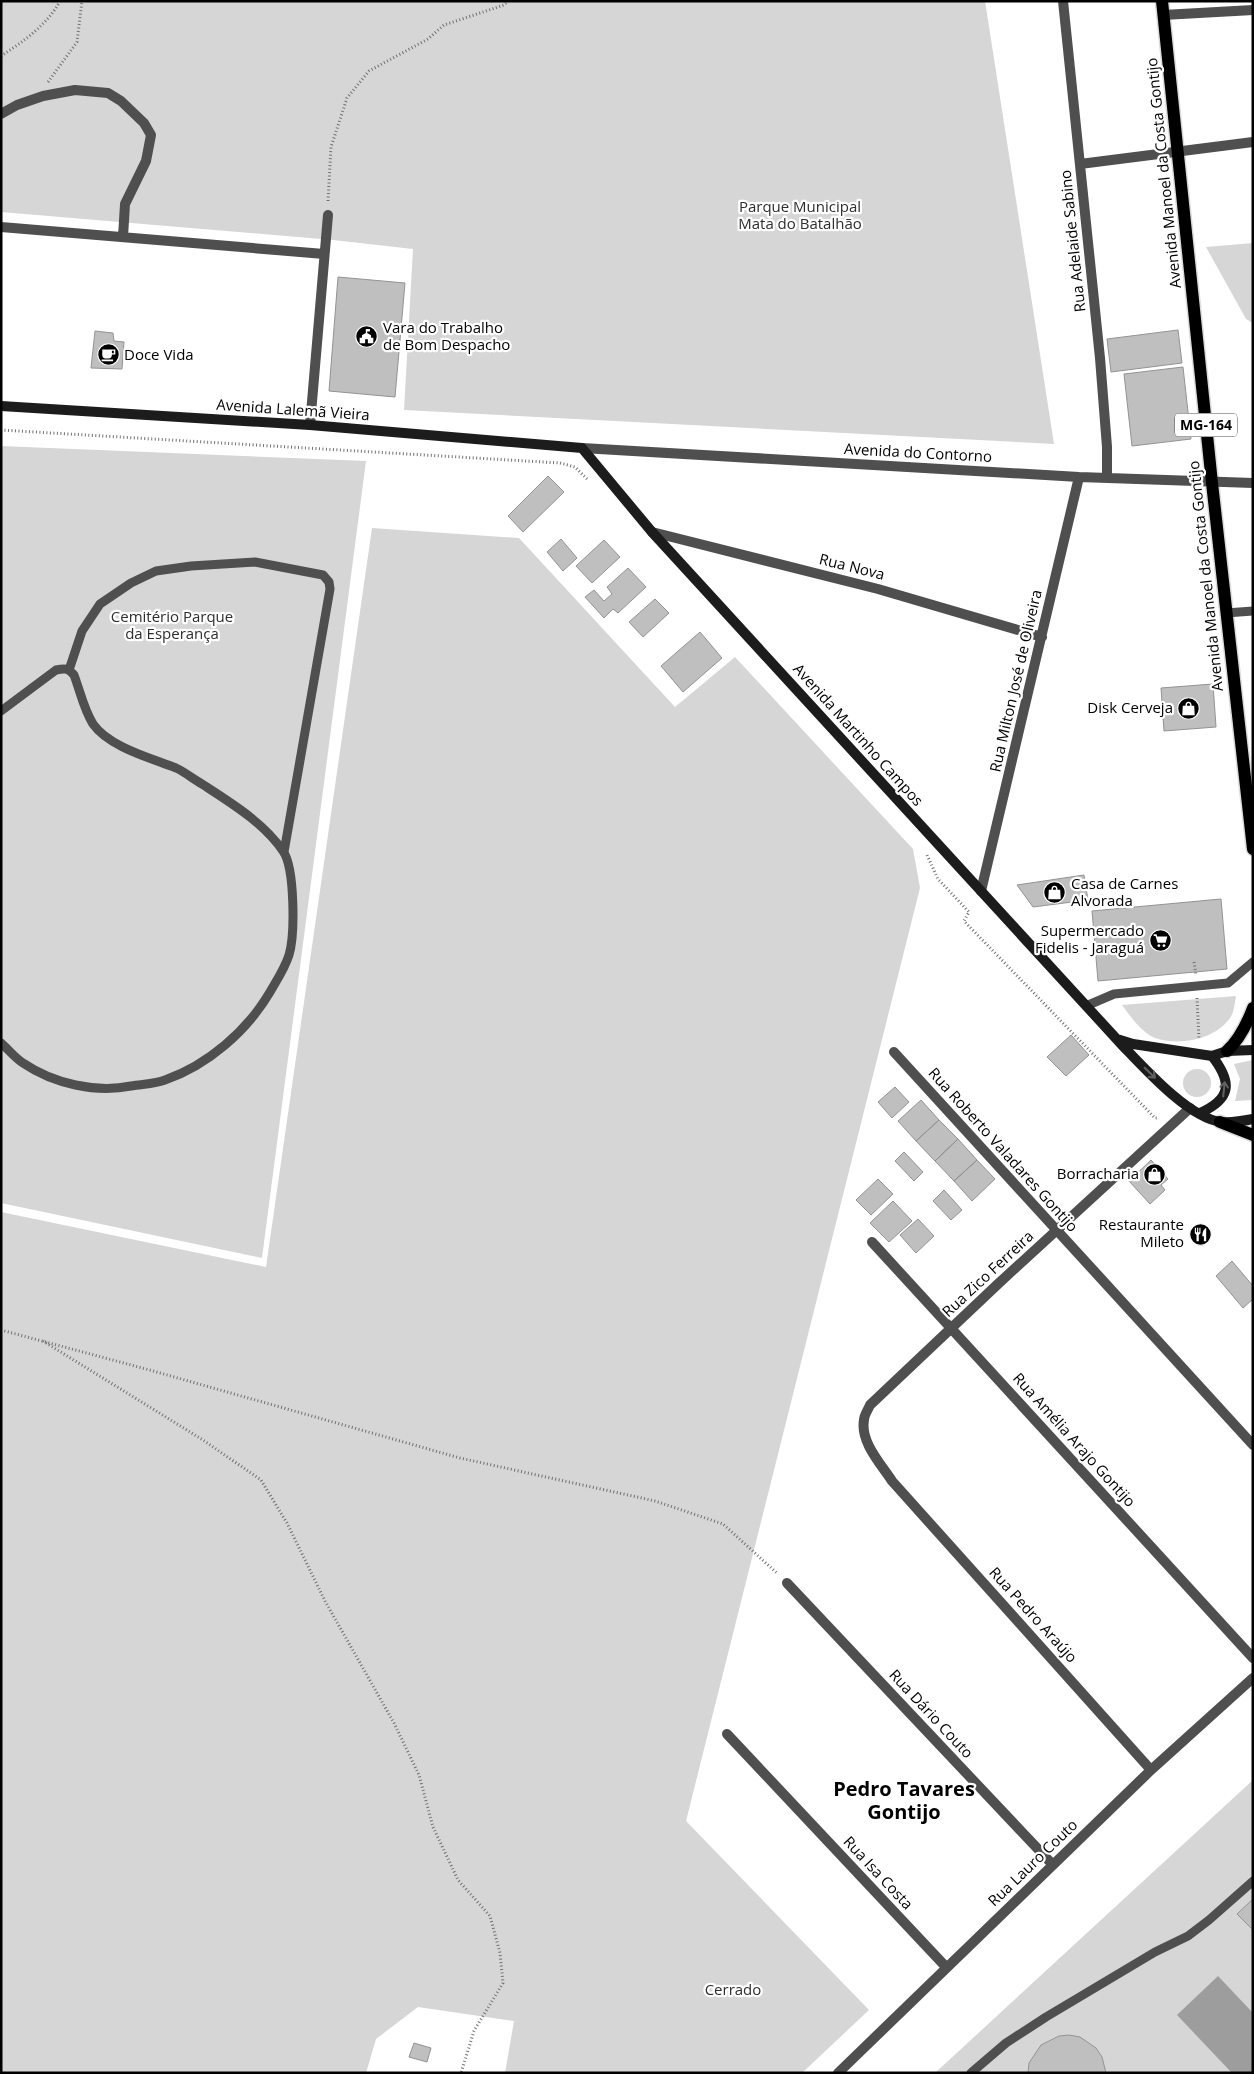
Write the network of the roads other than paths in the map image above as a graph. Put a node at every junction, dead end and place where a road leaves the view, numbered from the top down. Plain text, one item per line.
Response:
1 (1062, 1) edge
2 (1162, 1) edge
3 (1253, 10) edge
4 (1163, 15) junction
5 (1, 114) edge
6 (1253, 142) edge
7 (1179, 150) junction
8 (1080, 164) junction
9 (328, 215) road end
10 (1, 227) edge
11 (123, 237) junction
12 (324, 254) junction
13 (1, 406) edge
14 (310, 426) junction
15 (582, 448) junction
16 (1079, 477) junction
17 (1107, 478) junction
18 (1212, 483) junction
19 (1253, 483) edge
20 (652, 532) junction
21 (1253, 611) edge
22 (1226, 613) junction
23 (1042, 637) junction
24 (69, 670) junction
25 (1, 711) edge
26 (1253, 849) edge
27 (284, 852) junction
28 (981, 891) junction
29 (1253, 962) edge
30 (1086, 1006) junction
31 (1253, 1008) edge
32 (1116, 1038) junction
33 (1, 1043) edge
34 (1253, 1050) edge
35 (1227, 1051) junction
36 (894, 1052) dead end
37 (1206, 1056) junction
38 (1190, 1108) junction
39 (1200, 1113) junction
40 (1253, 1120) edge
41 (1220, 1122) junction
42 (1253, 1135) edge
43 (1057, 1230) junction
44 (872, 1242) dead end
45 (951, 1328) junction
46 (1253, 1445) edge
47 (892, 1481) joint
48 (787, 1583) road end
49 (1253, 1658) edge
50 (1253, 1678) edge
51 (727, 1734) dead end
52 (1151, 1770) junction
53 (1053, 1865) junction
54 (1253, 1881) edge
55 (946, 1967) junction
56 (838, 2073) edge
57 (971, 2073) edge

1 - 8 street, Rua Adelaide Sabino
2 - 4 main road, Avenida Manoel da Costa Gontijo / MG-164
3 - 4 street
4 - 7 main road, Avenida Manoel da Costa Gontijo / MG-164
5 - 11 street
6 - 7 street
7 - 8 street
7 - 18 main road, Avenida Manoel da Costa Gontijo / MG-164
8 - 17 street, Rua Adelaide Sabino
9 - 12 street
10 - 11 street
11 - 12 street
12 - 14 street
13 - 14 main road, Avenida Lalemã Vieira
14 - 15 main road, Avenida Lalemã Vieira
15 - 16 street, Avenida do Contorno
15 - 20 main road, Avenida Martinho Campos
16 - 17 street, Avenida do Contorno
16 - 23 street, Rua Milton José de Oliveira
17 - 18 street, Avenida do Contorno
18 - 19 street, Avenida do Contorno
18 - 22 main road, Avenida Manoel da Costa Gontijo / MG-164
20 - 23 street, Rua Nova
20 - 28 main road, Avenida Martinho Campos
21 - 22 lane
22 - 26 main road, Avenida Manoel da Costa Gontijo / MG-164
23 - 28 street, Rua Milton José de Oliveira
24 - 25 lane
24 - 27 lane
24 - 27 lane
27 - 33 lane
28 - 30 main road, Avenida Martinho Campos
29 - 30 lane
30 - 32 main road, Avenida Martinho Campos
31 - 35 main road
32 - 37 main road
32 -> 38 main road, Avenida Martinho Campos
34 - 35 main road
35 - 37 main road
36 - 43 street, Rua Roberto Valadares Gontijo
39 -> 37 main road
38 - 39 main road, Avenida Martinho Campos
38 - 43 street, Rua Zico Ferreira
39 - 41 main road, Avenida Martinho Campos
40 - 41 main road
41 - 42 main road
43 - 45 street, Rua Zico Ferreira
43 - 46 street, Rua Roberto Valadares Gontijo
44 - 45 street, Rua Amélia Arajo Gontijo
45 - 47 street, Rua Zico Ferreira
45 - 49 street, Rua Amélia Arajo Gontijo
47 - 52 street, Rua Pedro Araújo
48 - 53 street, Rua Dário Couto
50 - 52 street, Rua Lauro Couto
51 - 55 street, Rua Isa Costa
52 - 53 street, Rua Lauro Couto
53 - 55 street, Rua Lauro Couto
54 - 57 lane
55 - 56 street, Rua Lauro Couto

